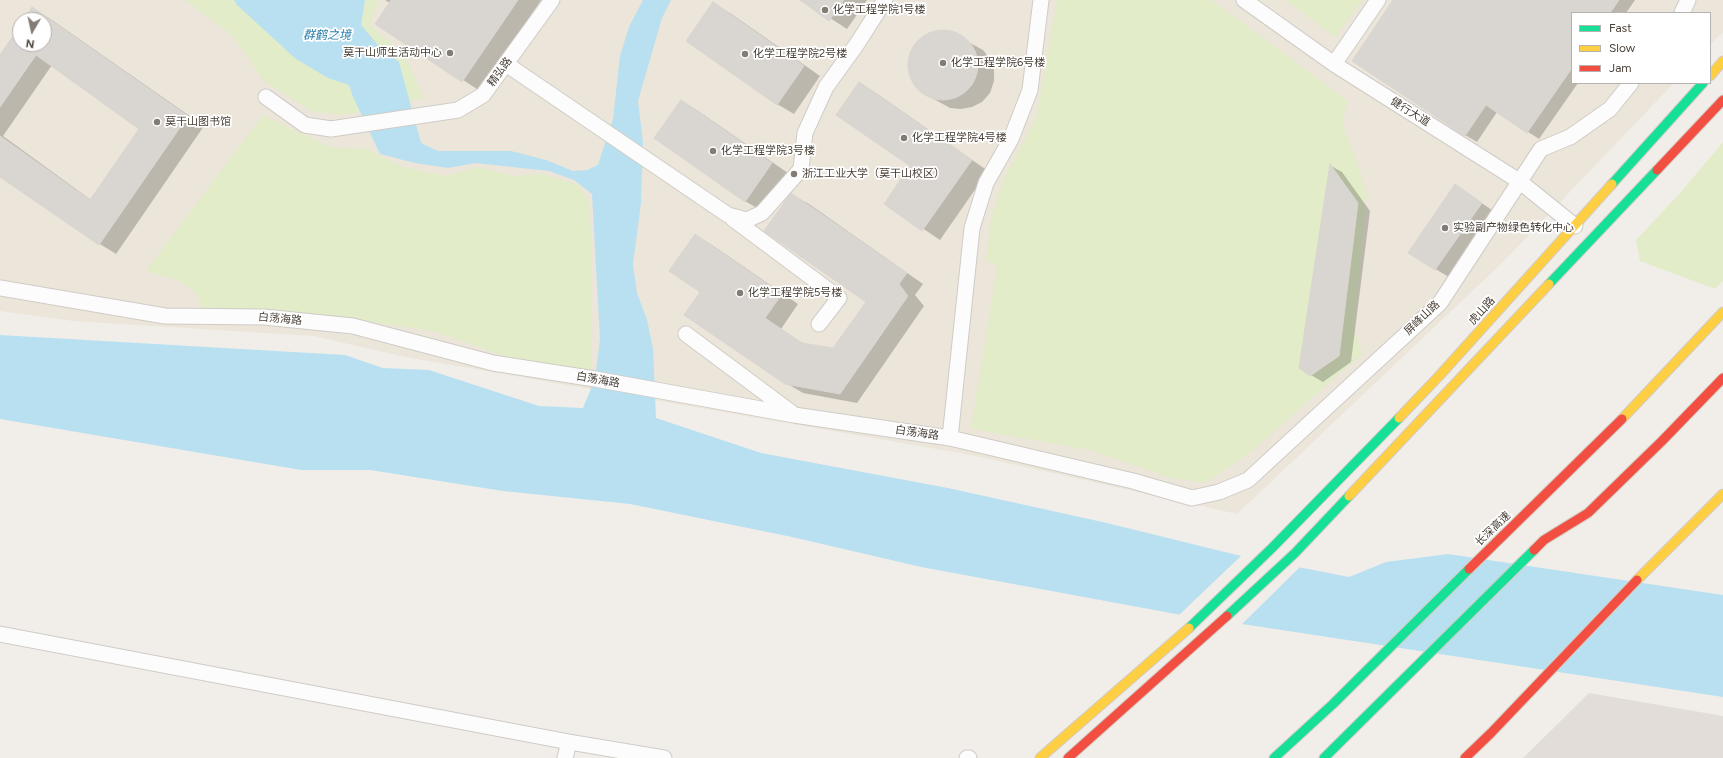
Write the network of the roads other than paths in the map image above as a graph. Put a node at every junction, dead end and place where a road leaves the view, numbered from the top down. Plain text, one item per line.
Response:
1 (552, 0) edge
2 (885, 0) edge
3 (1041, 0) edge
4 (1244, 0) edge
5 (1378, 0) edge
6 (1688, 0) edge
7 (1682, 12) edge
8 (1723, 61) edge
9 (506, 64) junction
10 (1334, 64) junction
11 (1711, 75) edge
12 (1630, 84) edge
13 (1703, 84) edge
14 (266, 97) dead end
15 (1723, 100) edge
16 (1519, 181) junction
17 (728, 215) junction
18 (1575, 226) junction
19 (0, 288) edge
20 (1723, 312) edge
21 (819, 324) dead end
22 (686, 334) dead end
23 (1723, 378) edge
24 (794, 415) junction
25 (950, 438) junction
26 (1723, 494) edge
27 (1192, 498) joint
28 (0, 634) edge
29 (569, 742) junction
30 (565, 758) edge
31 (664, 758) edge
32 (1040, 758) edge
33 (1068, 758) edge
34 (1274, 758) edge
35 (1324, 758) edge
36 (1465, 758) edge

1 - 9 street, 精弘路
2 - 17 street
3 - 25 street
4 - 10 street, 健行大道
5 - 10 street
6 - 7 street
8 - 11 main road
9 - 14 street, 精弘路
9 - 17 street
10 - 16 street, 健行大道
12 - 16 street, 屏峰山路
13 - 18 main road, 虎山路
15 - 33 main road
16 - 18 street, 健行大道
16 - 27 street, 屏峰山路
17 - 21 street
18 - 32 main road, 虎山路
19 - 24 street, 白荡海路
20 - 34 main road, 长深高速
22 - 24 street
23 - 35 main road
24 - 25 street, 白荡海路
25 - 27 street, 白荡海路
26 - 36 main road
28 - 29 street
29 - 30 street
29 - 31 street

